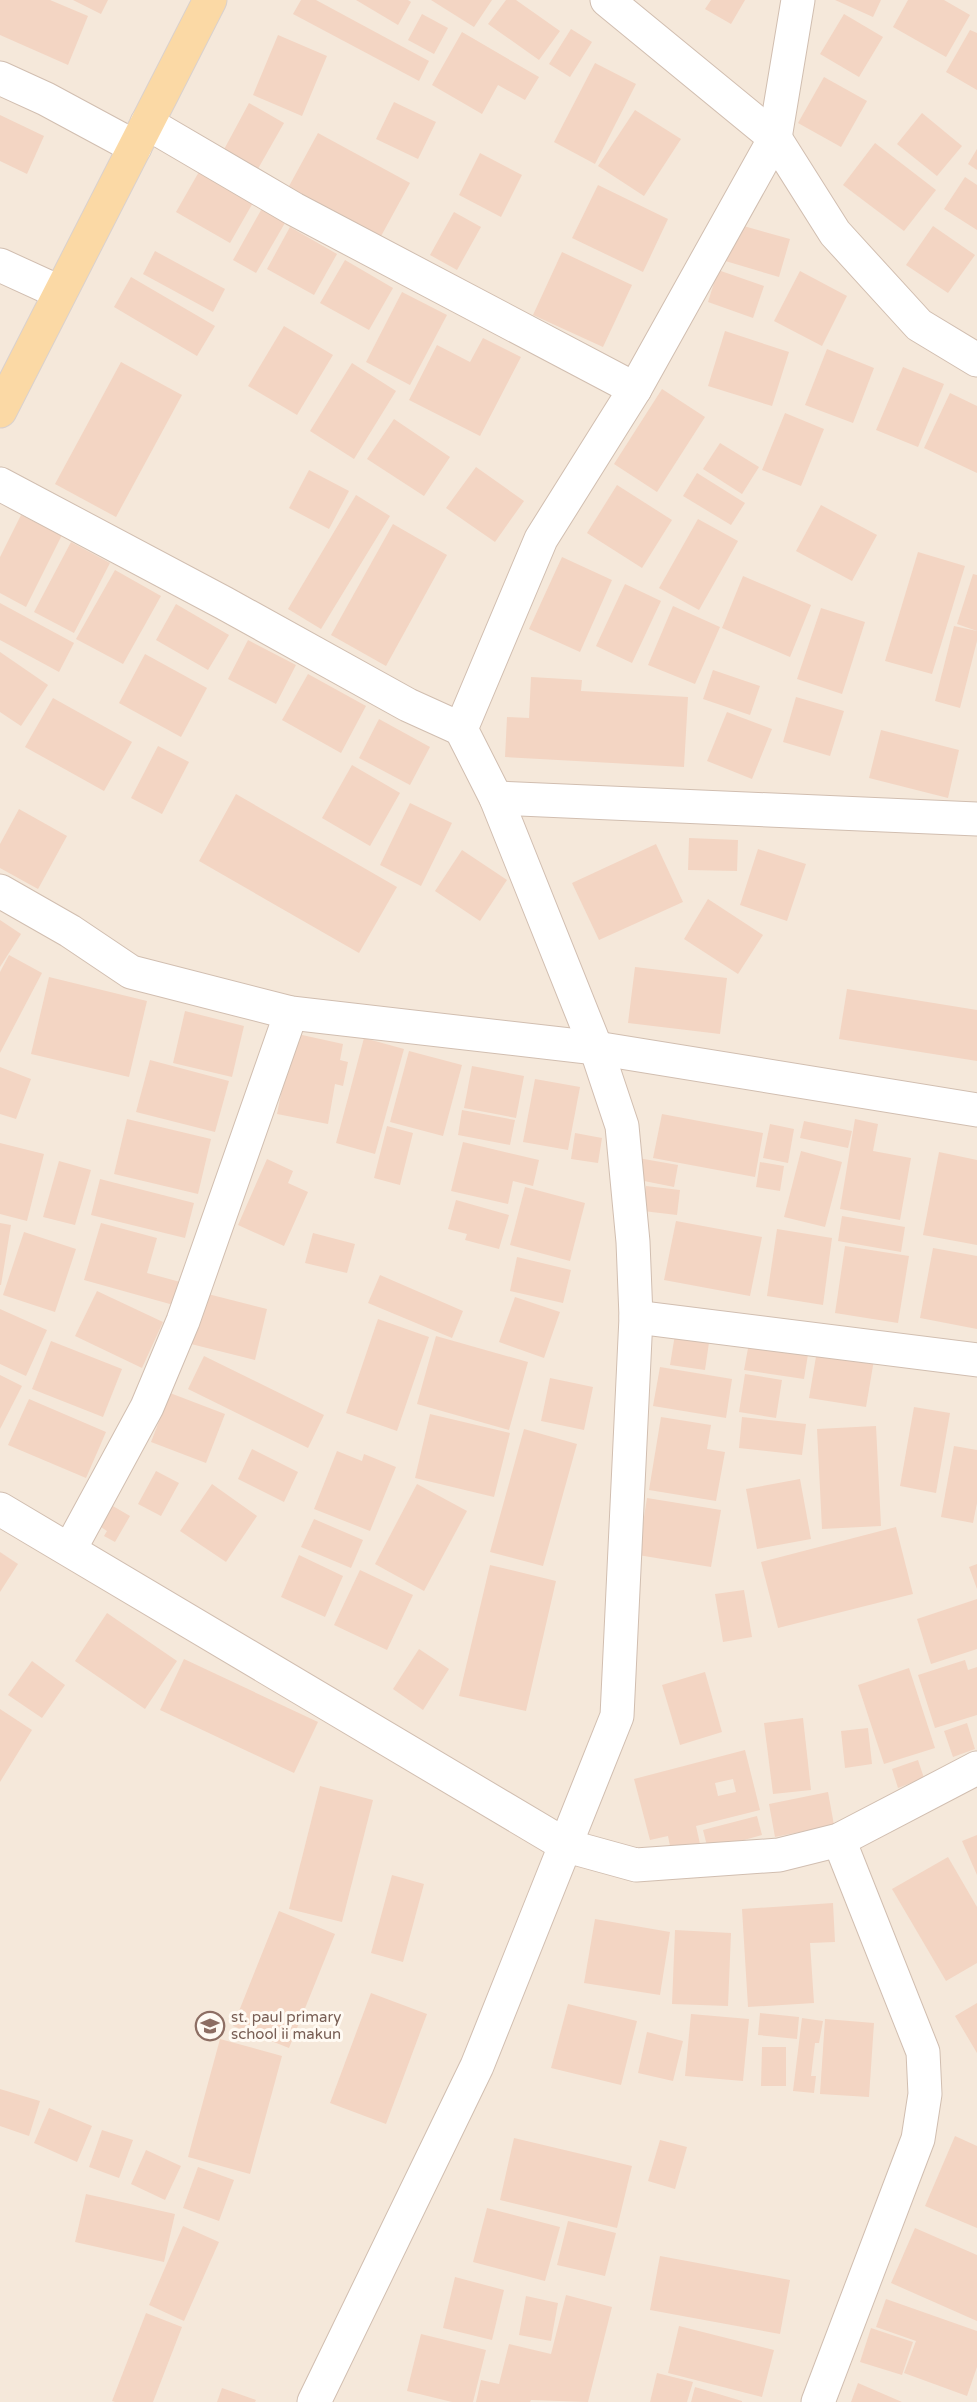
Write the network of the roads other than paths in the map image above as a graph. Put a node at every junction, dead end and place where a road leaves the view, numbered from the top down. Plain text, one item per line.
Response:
1 (210, 0) edge
2 (607, 0) edge
3 (798, 0) edge
4 (0, 78) edge
5 (141, 135) junction
6 (775, 138) junction
7 (0, 265) edge
8 (59, 292) junction
9 (977, 360) edge
10 (635, 388) junction
11 (0, 411) edge
12 (0, 484) edge
13 (461, 729) junction
14 (495, 798) junction
15 (976, 817) edge
16 (0, 891) edge
17 (291, 1013) junction
18 (596, 1048) junction
19 (977, 1110) edge
20 (636, 1317) junction
21 (977, 1360) edge
22 (0, 1509) edge
23 (69, 1549) junction
24 (977, 1768) edge
25 (839, 1840) junction
26 (567, 1846) junction
27 (314, 2402) edge
28 (818, 2402) edge

1 - 5 main road
2 - 6 street
3 - 6 street
4 - 5 street
5 - 8 main road
5 - 10 street
6 - 9 street
6 - 10 street
7 - 8 street
8 - 11 main road
10 - 13 street
12 - 13 street
13 - 14 street
14 - 15 street
14 - 18 street
16 - 17 street
17 - 18 street
17 - 23 street
18 - 19 street
18 - 20 street
20 - 21 street
20 - 26 street
22 - 23 street
23 - 26 street
24 - 25 street
25 - 26 street
25 - 28 street
26 - 27 street

